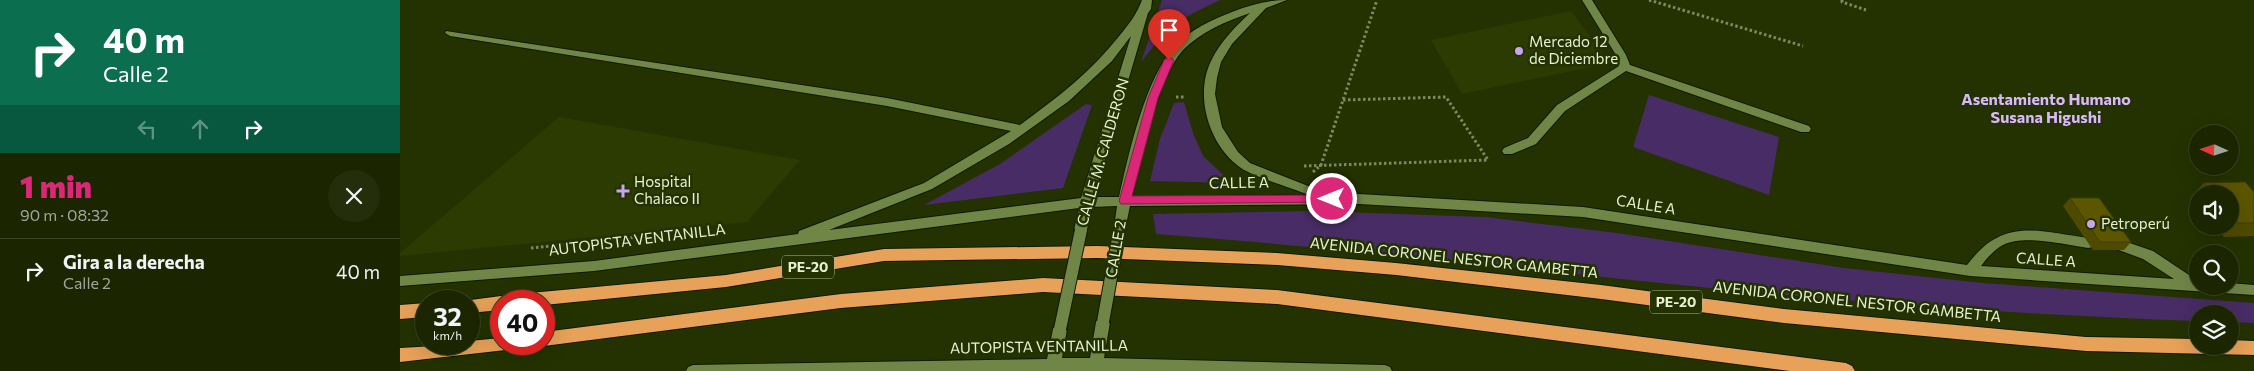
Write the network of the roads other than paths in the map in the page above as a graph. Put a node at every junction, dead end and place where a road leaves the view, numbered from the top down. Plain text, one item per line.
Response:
1 (1282, 0) edge
2 (1587, 0) edge
3 (1267, 2) edge
4 (1147, 4) edge
5 (450, 33) dead end
6 (1625, 68) junction
7 (1021, 129) junction
8 (1805, 129) dead end
9 (1508, 151) dead end
10 (1332, 199) junction
11 (1125, 201) junction
12 (1086, 202) junction
13 (785, 242) junction
14 (2088, 243) dead end
15 (2121, 245) edge
16 (1970, 271) junction
17 (400, 281) edge
18 (2189, 281) edge
19 (2189, 285) edge
20 (2239, 289) edge
21 (2254, 290) edge
22 (555, 298) edge
23 (415, 311) edge
24 (400, 312) edge
25 (555, 338) edge
26 (490, 346) edge
27 (2254, 348) edge
28 (400, 355) edge
29 (1096, 364) junction
30 (1053, 365) junction
31 (693, 371) edge
32 (1385, 371) edge
33 (1846, 371) edge

1 - 3 street, CALLE 2
2 - 6 street
3 - 10 street
3 - 11 street, CALLE 2
4 - 7 street
4 - 12 street, CALLE M. CALDERON
5 - 7 street
6 - 8 street
6 - 9 street
7 - 13 street
10 - 11 street, CALLE A
10 - 16 street, CALLE A
11 - 12 street, CALLE A
11 - 29 street, CALLE 2, bridge
12 - 13 street, AUTOPISTA VENTANILLA
12 - 30 street, CALLE M. CALDERON, bridge
13 - 17 street, AUTOPISTA VENTANILLA
14 - 16 street
15 - 18 street
16 - 19 street, CALLE A
20 - 21 street, CALLE A
22 - 27 highway, AVENIDA CORONEL NESTOR GAMBETTA / PE-20
23 - 24 highway
25 - 33 highway
26 - 28 highway
29 - 30 street, AUTOPISTA VENTANILLA
29 - 32 street, AUTOPISTA VENTANILLA
30 - 31 street, AUTOPISTA VENTANILLA

